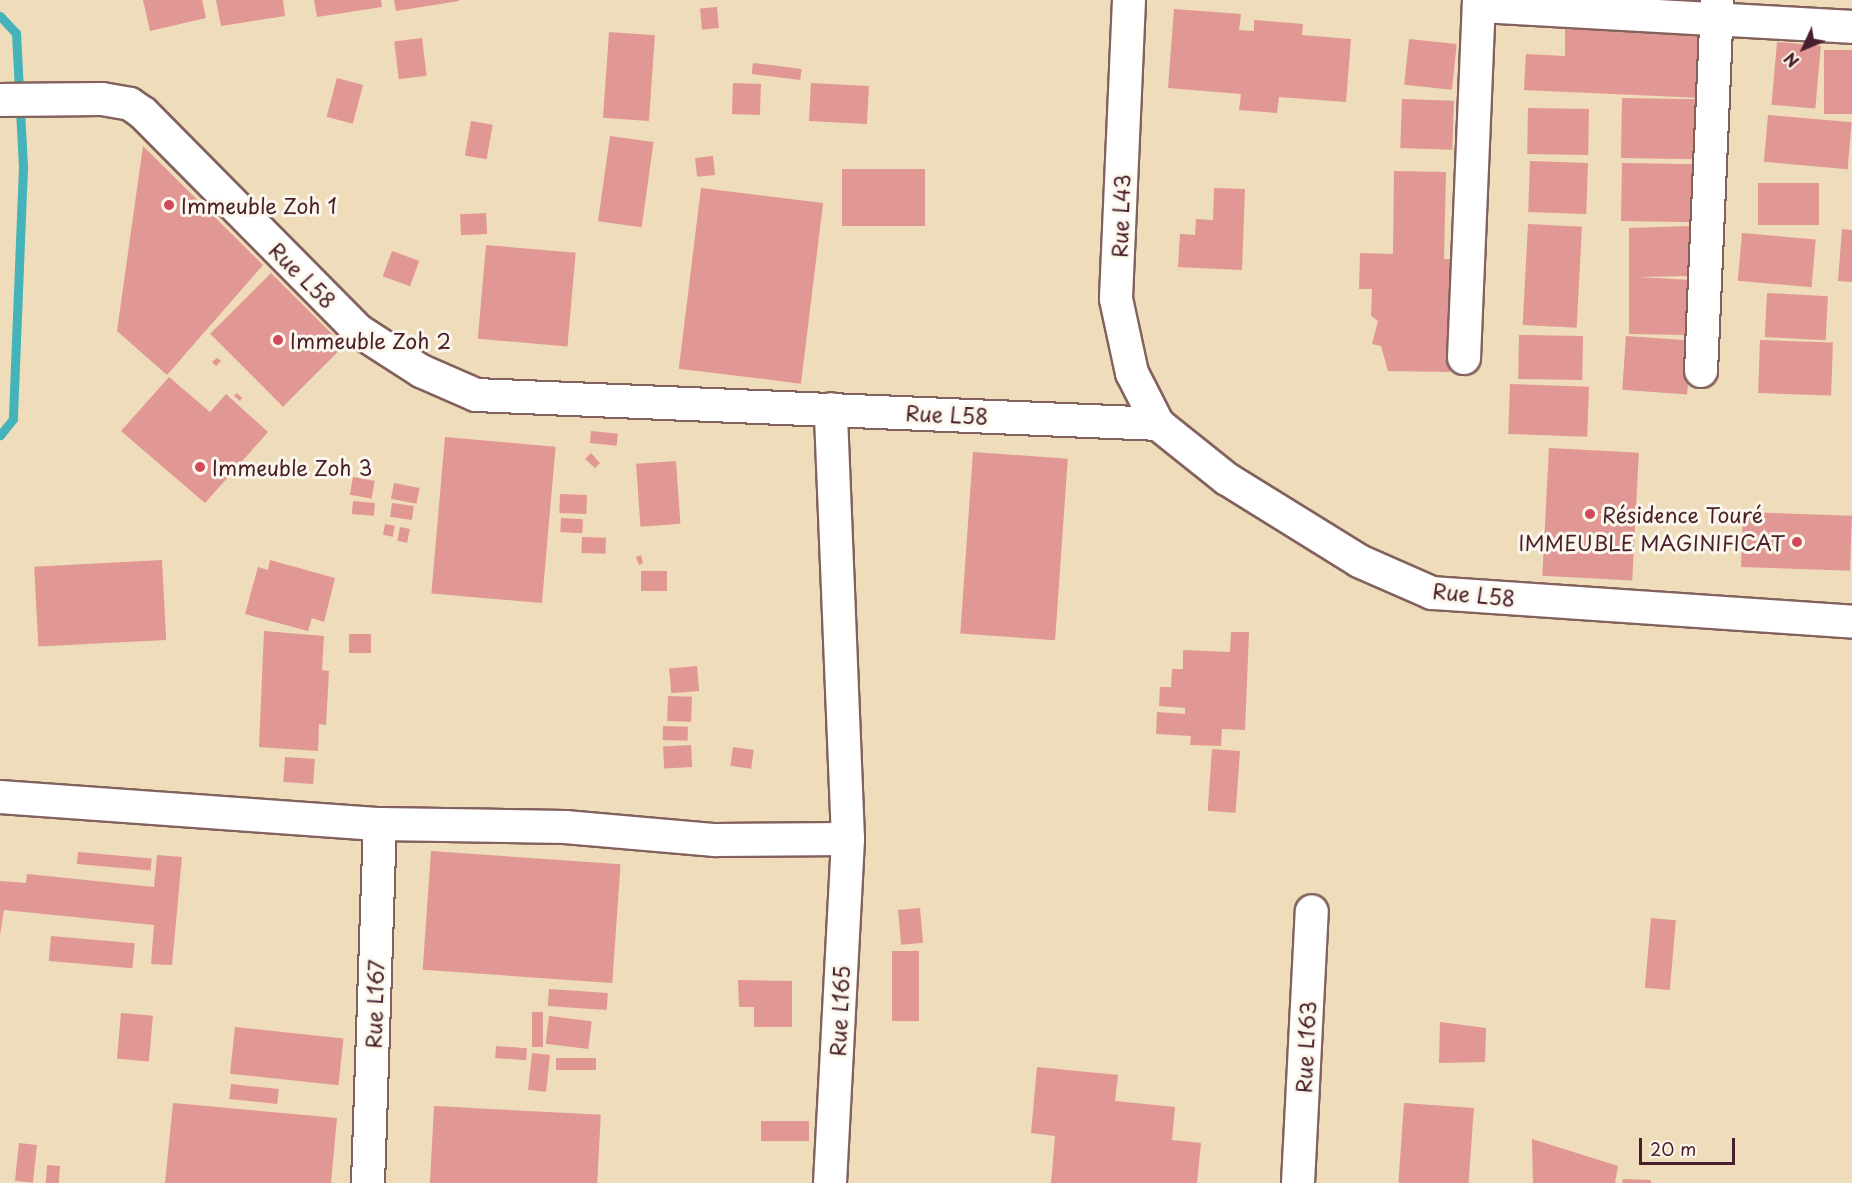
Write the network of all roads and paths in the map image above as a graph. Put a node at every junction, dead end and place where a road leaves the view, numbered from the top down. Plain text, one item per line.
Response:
1 (1128, 0) edge
2 (1479, 3) edge
3 (1717, 10) edge
4 (1852, 27) edge
5 (0, 100) edge
6 (1464, 358) dead end
7 (1701, 371) dead end
8 (831, 409) junction
9 (1158, 424) junction
10 (1852, 622) edge
11 (0, 797) edge
12 (380, 824) junction
13 (848, 839) junction
14 (1312, 911) dead end
15 (368, 1183) edge
16 (830, 1183) edge
17 (1298, 1183) edge

1 - 9 street, Rue L43
2 - 3 street
2 - 6 street
3 - 4 street
3 - 7 street
5 - 8 street, Rue L58
8 - 9 street, Rue L58
8 - 13 street, Rue L165
9 - 10 street, Rue L58
11 - 12 street
12 - 13 street
12 - 15 street, Rue L167
13 - 16 street, Rue L165
14 - 17 street, Rue L163

